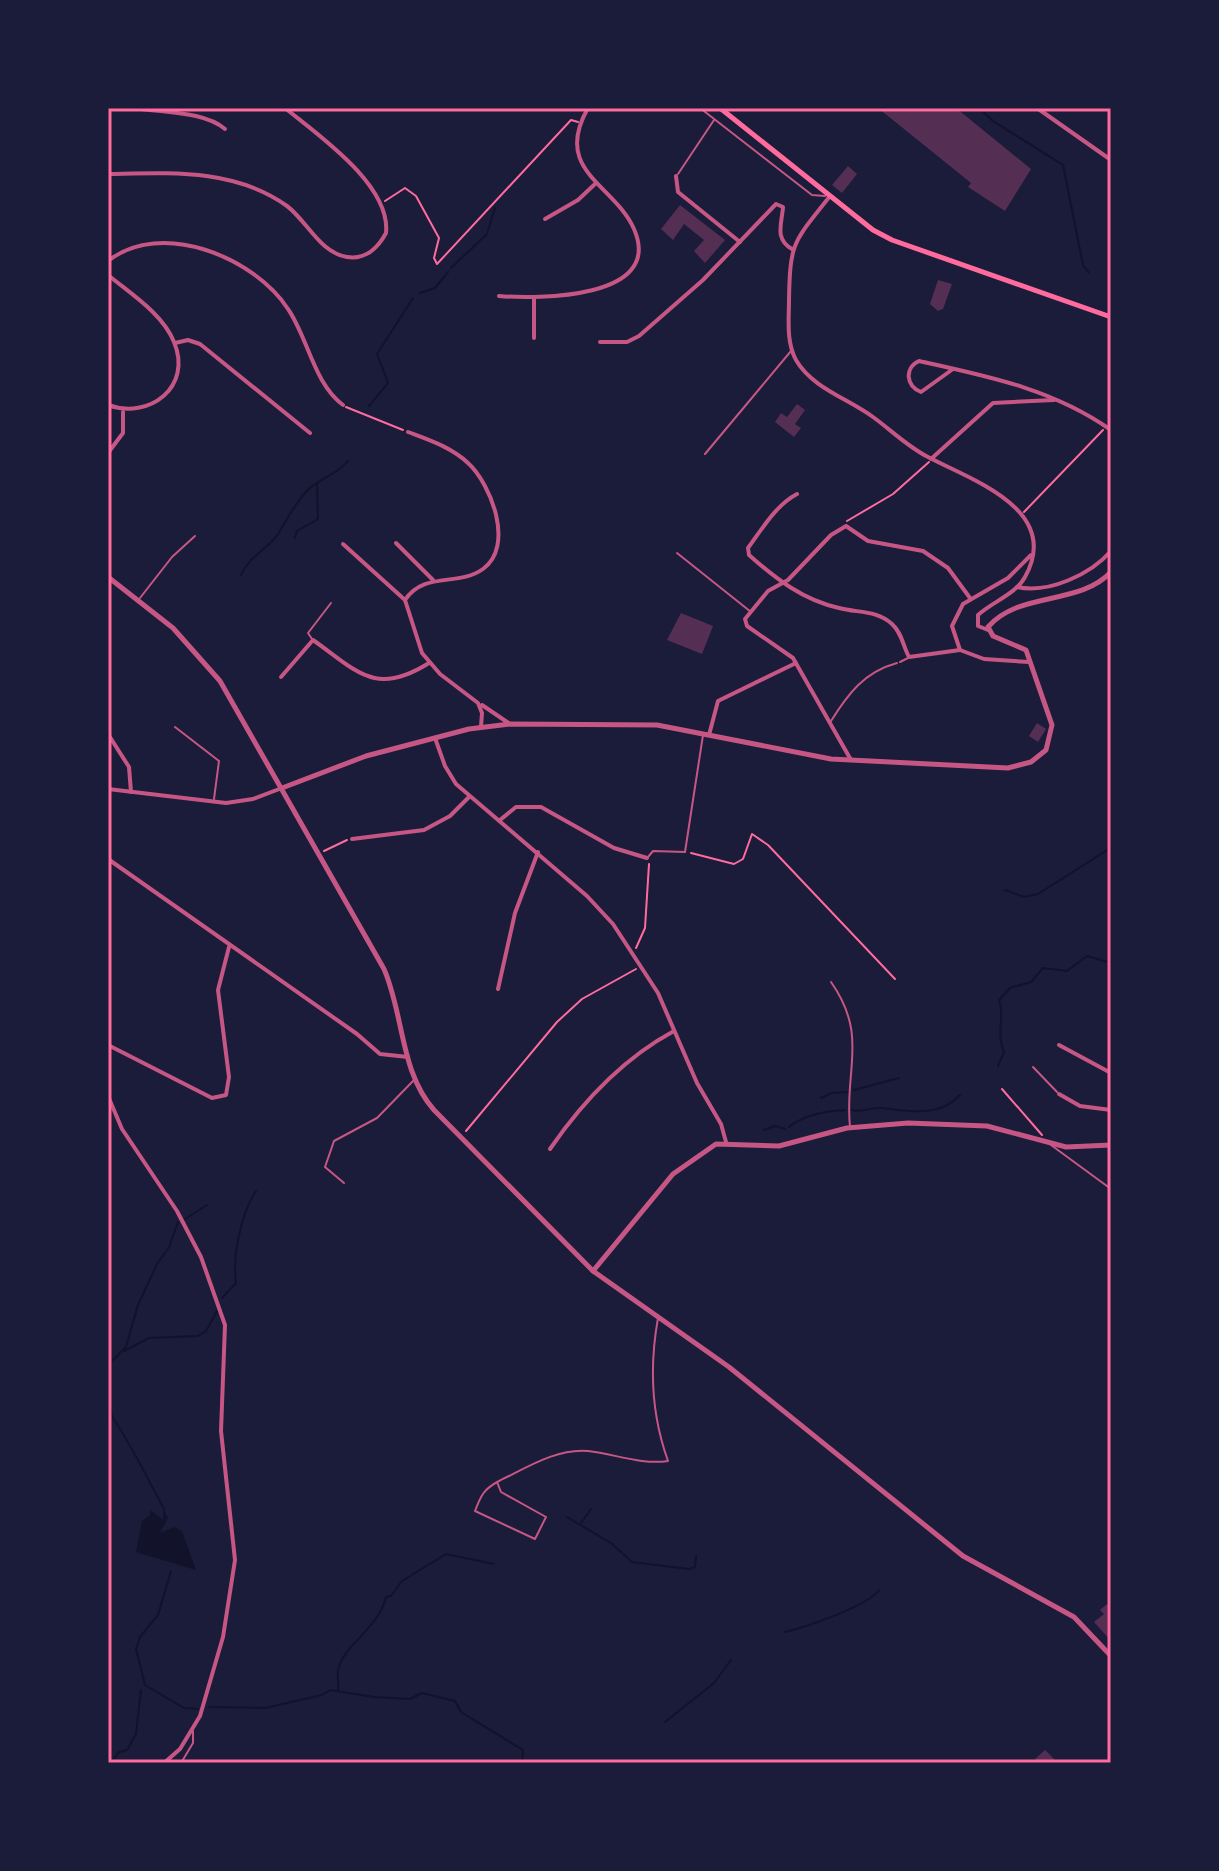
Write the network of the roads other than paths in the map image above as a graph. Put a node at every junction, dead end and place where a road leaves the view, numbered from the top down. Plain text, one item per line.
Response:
1 (135, 108) edge
2 (285, 108) edge
3 (588, 108) edge
4 (700, 108) edge
5 (720, 108) edge
6 (1037, 108) edge
7 (715, 119) junction
8 (225, 129) dead end
9 (1111, 160) edge
10 (108, 174) edge
11 (676, 176) joint
12 (595, 184) junction
13 (830, 196) junction
14 (545, 219) dead end
15 (740, 242) junction
16 (792, 249) junction
17 (108, 261) edge
18 (108, 275) edge
19 (499, 296) dead end
20 (534, 298) junction
21 (1111, 317) edge
22 (534, 338) dead end
23 (600, 342) dead end
24 (175, 343) junction
25 (792, 350) junction
26 (953, 369) junction
27 (1057, 399) junction
28 (108, 405) edge
29 (343, 405) road end
30 (123, 411) junction
31 (1109, 428) edge
32 (408, 432) road end
33 (310, 433) dead end
34 (108, 453) edge
35 (705, 454) dead end
36 (931, 459) junction
37 (797, 494) dead end
38 (195, 536) dead end
39 (396, 543) dead end
40 (343, 544) dead end
41 (1111, 551) edge
42 (677, 553) dead end
43 (1032, 554) junction
44 (1111, 572) edge
45 (108, 577) edge
46 (433, 580) junction
47 (781, 584) junction
48 (1017, 587) junction
49 (970, 598) junction
50 (139, 599) junction
51 (405, 600) junction
52 (331, 603) dead end
53 (751, 612) junction
54 (988, 630) junction
55 (313, 640) junction
56 (960, 650) junction
57 (909, 657) junction
58 (1032, 662) junction
59 (429, 663) junction
60 (796, 663) junction
61 (281, 677) dead end
62 (478, 703) junction
63 (830, 722) junction
64 (510, 724) junction
65 (175, 727) dead end
66 (481, 727) junction
67 (108, 734) edge
68 (706, 734) junction
69 (435, 738) junction
70 (851, 760) junction
71 (282, 788) junction
72 (108, 789) edge
73 (131, 792) junction
74 (469, 797) junction
75 (213, 802) junction
76 (500, 820) junction
77 (352, 839) road end
78 (538, 852) junction
79 (647, 858) joint
80 (108, 859) edge
81 (229, 947) junction
82 (831, 982) dead end
83 (498, 989) dead end
84 (674, 1031) junction
85 (108, 1045) edge
86 (1059, 1045) dead end
87 (408, 1057) junction
88 (1033, 1067) dead end
89 (1111, 1073) edge
90 (414, 1080) junction
91 (1059, 1094) joint
92 (108, 1096) edge
93 (1111, 1110) edge
94 (850, 1128) junction
95 (726, 1142) junction
96 (1051, 1144) junction
97 (1111, 1145) edge
98 (550, 1149) dead end
99 (344, 1183) dead end
100 (1111, 1189) edge
101 (593, 1271) junction
102 (658, 1317) junction
103 (497, 1482) junction
104 (1111, 1656) edge
105 (193, 1731) junction
106 (164, 1763) edge
107 (181, 1763) edge

1 - 8 street
2 - 10 street
3 - 12 street
4 - 7 lane
5 - 13 main road
6 - 9 street
7 - 11 lane
7 - 13 lane
11 - 15 street
12 - 14 street
12 - 20 street
13 - 16 street
13 - 21 main road
15 - 16 street
15 - 23 street
16 - 25 street
17 - 29 street
18 - 24 street
19 - 20 street
20 - 22 street
24 - 30 street
24 - 33 street
25 - 35 lane
25 - 36 street
26 - 26 street
26 - 27 street
27 - 31 street
27 - 36 street
28 - 30 street
30 - 34 street
32 - 46 street
36 - 43 street
37 - 47 street
38 - 50 lane
39 - 46 street
40 - 51 street
41 - 48 street
42 - 53 lane
43 - 48 street
43 - 49 street
44 - 54 street
45 - 50 street
46 - 51 street
47 - 49 street
47 - 53 street
47 - 57 street
48 - 54 street
49 - 56 street
50 - 71 street
51 - 59 street
52 - 55 lane
53 - 60 street
54 - 58 street
55 - 59 street
55 - 61 street
56 - 57 street
56 - 58 street
57 - 63 lane
58 - 70 street
59 - 62 street
60 - 63 street
60 - 68 street
62 - 64 street
62 - 66 street
63 - 70 street
64 - 66 street
64 - 68 street
65 - 75 lane
66 - 69 street
67 - 73 street
68 - 70 street
68 - 79 lane
69 - 71 street
69 - 74 street
71 - 75 street
71 - 87 street
72 - 73 street
73 - 75 street
74 - 76 street
74 - 77 street
76 - 78 street
76 - 79 street
78 - 83 street
78 - 84 street
80 - 81 street
81 - 85 street
81 - 87 street
82 - 94 lane
84 - 95 street
84 - 98 street
86 - 89 street
87 - 90 street
88 - 91 lane
90 - 99 lane
90 - 101 street
91 - 93 street
92 - 105 street
94 - 95 street
94 - 96 street
95 - 101 street
96 - 97 street
96 - 100 lane
101 - 102 street
102 - 103 lane
102 - 104 street
103 - 103 lane
105 - 106 street
105 - 107 lane

